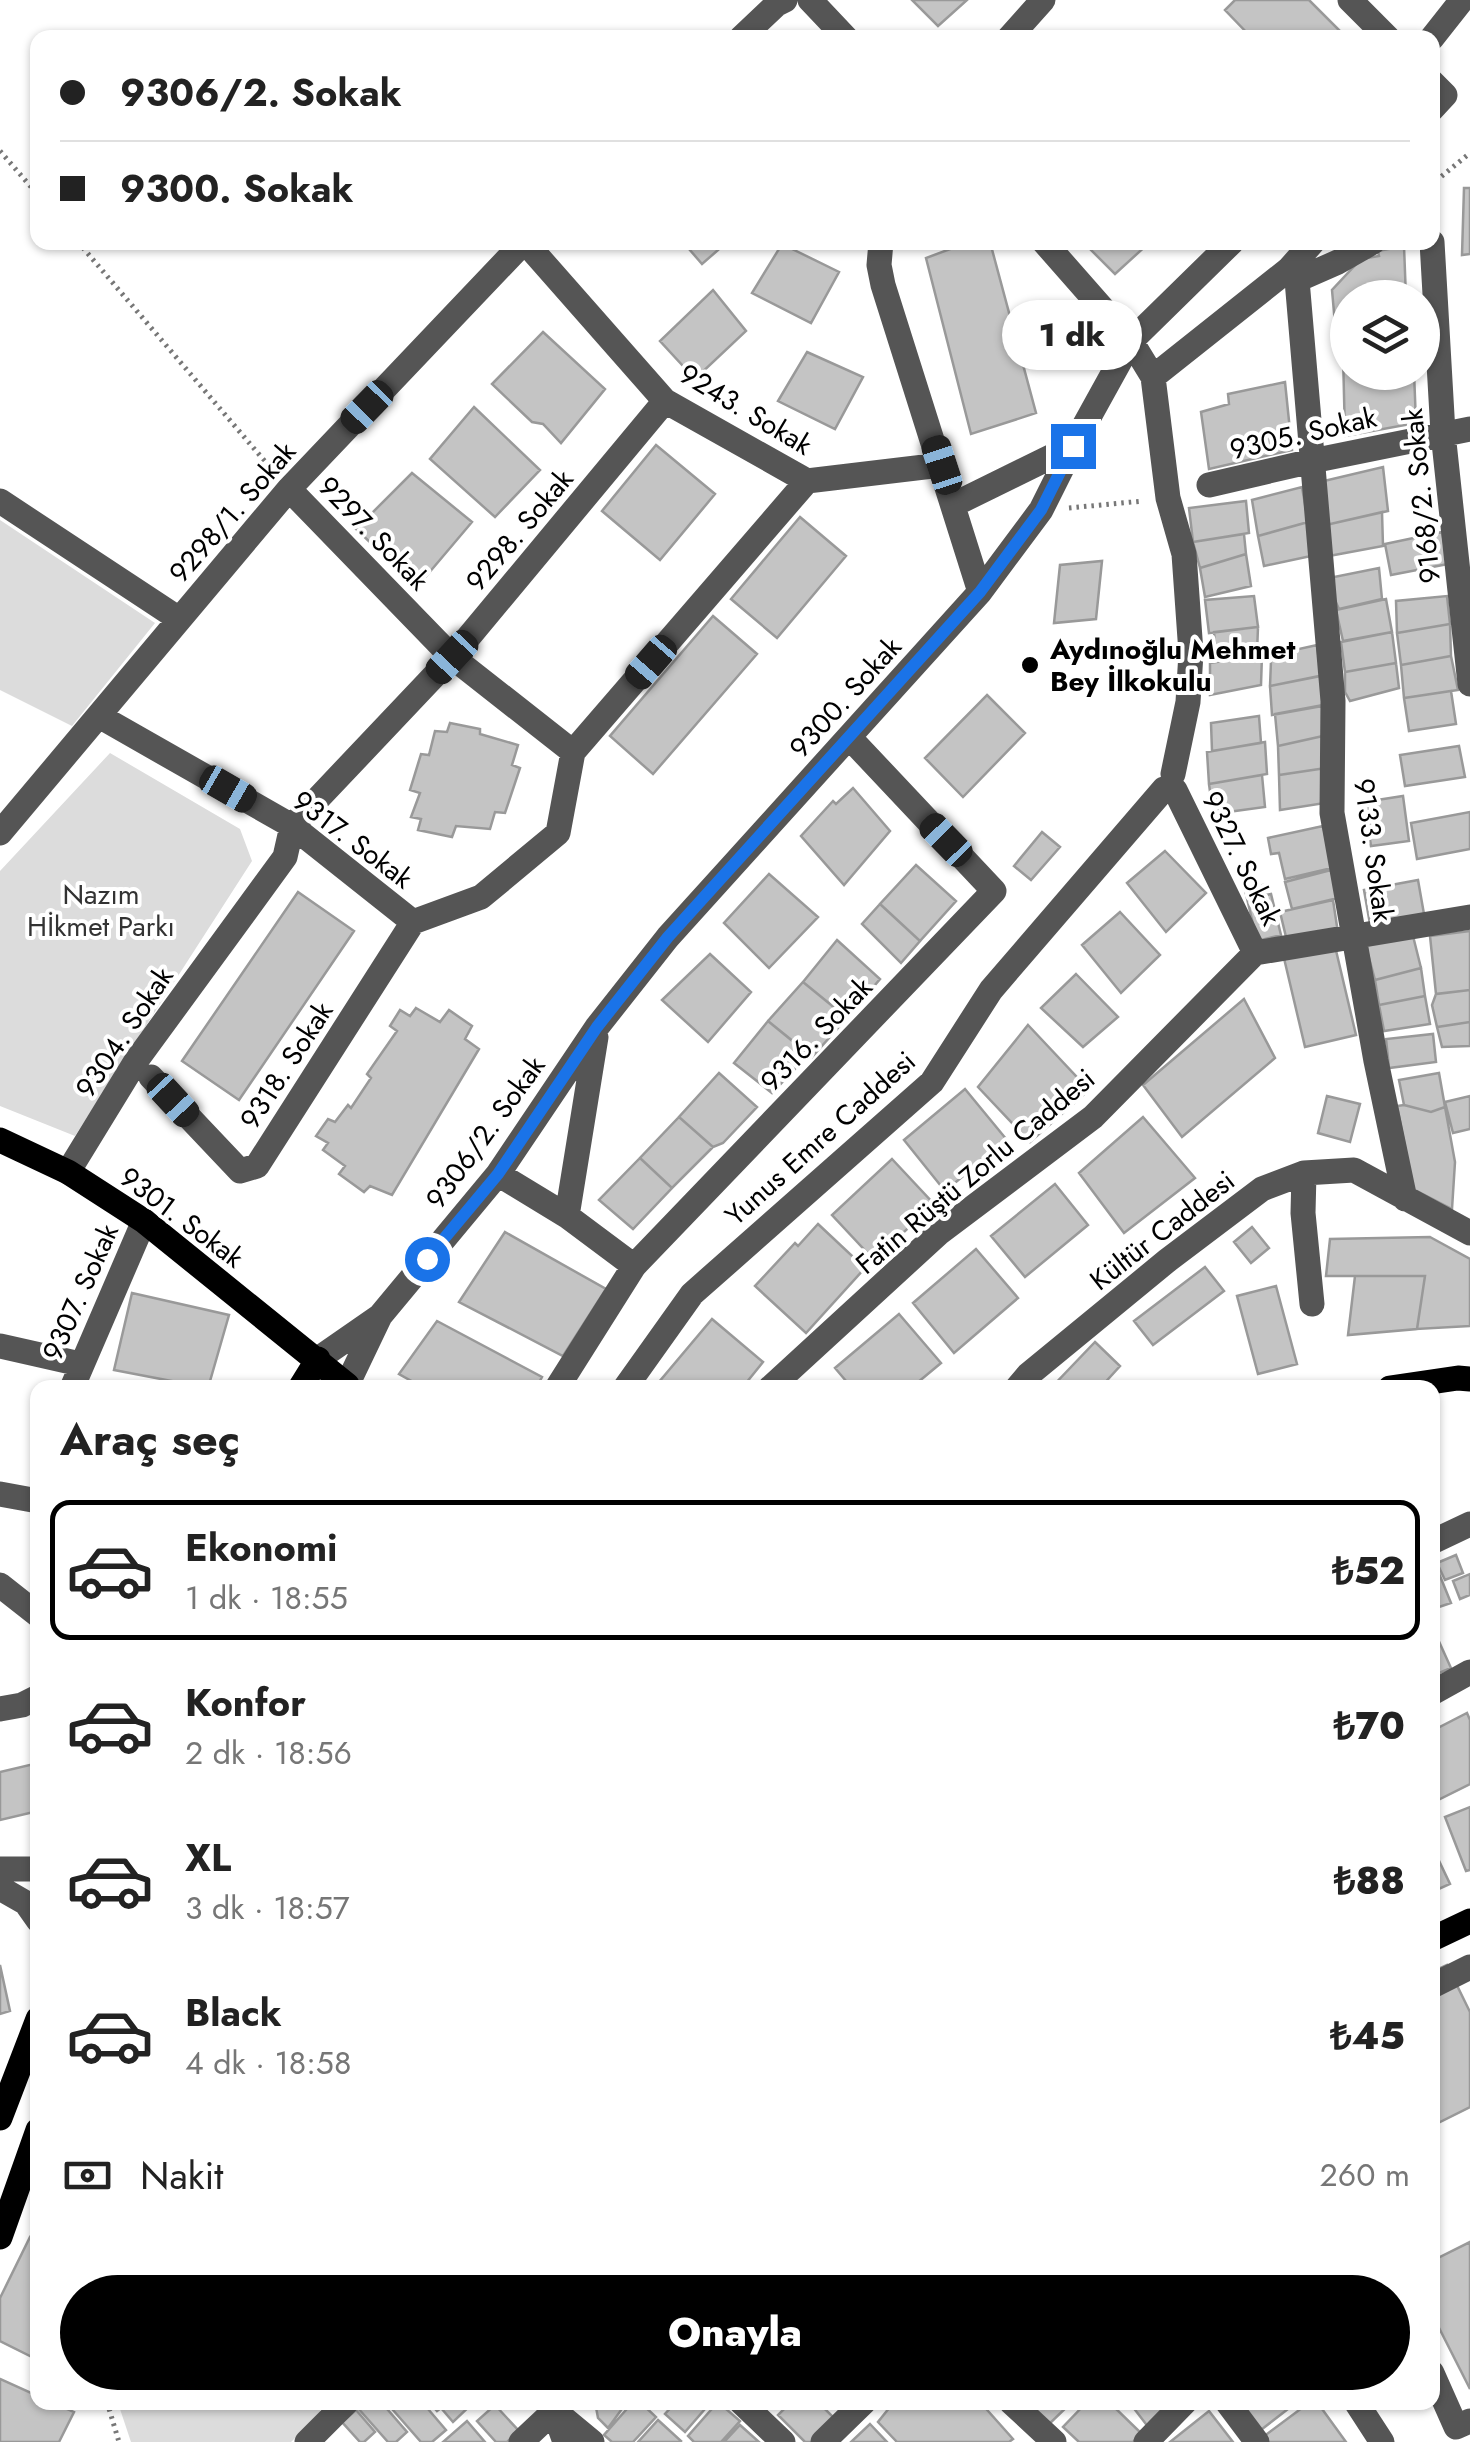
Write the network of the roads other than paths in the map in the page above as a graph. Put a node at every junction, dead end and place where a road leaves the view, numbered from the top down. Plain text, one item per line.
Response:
1 (785, 0) edge
2 (810, 0) edge
3 (1043, 0) edge
4 (1350, 0) edge
5 (1462, 0) edge
6 (749, 30) edge
7 (838, 30) edge
8 (1016, 30) edge
9 (1380, 30) edge
10 (1438, 30) edge
11 (516, 250) edge
12 (531, 250) edge
13 (880, 250) edge
14 (1051, 250) edge
15 (1224, 250) edge
16 (1308, 250) edge
17 (1358, 250) edge
18 (1432, 250) edge
19 (1293, 274) junction
20 (1131, 341) junction
21 (1153, 377) junction
22 (665, 400) junction
23 (1470, 429) edge
24 (1443, 433) junction
25 (1073, 446) junction
26 (1312, 460) junction
27 (942, 465) junction
28 (806, 480) junction
29 (1210, 486) dead end
30 (289, 489) junction
31 (0, 501) edge
32 (953, 504) junction
33 (980, 592) junction
34 (179, 619) junction
35 (452, 657) junction
36 (1470, 684) edge
37 (99, 716) junction
38 (849, 737) junction
39 (573, 752) junction
40 (1171, 784) junction
41 (292, 826) junction
42 (0, 833) edge
43 (1470, 917) edge
44 (413, 922) junction
45 (1355, 935) junction
46 (1255, 953) junction
47 (597, 1027) junction
48 (151, 1077) dead end
49 (0, 1140) edge
50 (68, 1172) junction
51 (498, 1174) junction
52 (1304, 1174) junction
53 (1405, 1199) junction
54 (567, 1216) junction
55 (144, 1221) junction
56 (1470, 1233) edge
57 (634, 1266) junction
58 (1312, 1304) dead end
59 (380, 1316) junction
60 (0, 1346) edge
61 (318, 1359) junction
62 (76, 1376) edge
63 (1470, 1379) edge
64 (305, 1380) edge
65 (340, 1380) edge
66 (351, 1380) edge
67 (562, 1380) edge
68 (630, 1380) edge
69 (779, 1380) edge
70 (1024, 1380) edge
71 (1440, 1381) edge
72 (0, 1494) edge
73 (30, 1496) edge
74 (1470, 1524) edge
75 (1440, 1538) edge
76 (0, 1586) edge
77 (30, 1610) edge
78 (1470, 1672) edge
79 (1440, 1688) edge
80 (30, 1701) edge
81 (0, 1709) edge
82 (0, 1868) edge
83 (30, 1869) edge
84 (0, 1888) edge
85 (30, 1909) edge
86 (1470, 1921) edge
87 (1440, 1935) edge
88 (1470, 1967) edge
89 (1440, 1982) edge
90 (30, 2040) edge
91 (0, 2118) edge
92 (30, 2153) edge
93 (0, 2237) edge
94 (1440, 2391) edge
95 (334, 2410) edge
96 (551, 2410) edge
97 (555, 2410) edge
98 (557, 2410) edge
99 (750, 2410) edge
100 (856, 2410) edge
101 (1020, 2410) edge
102 (1176, 2410) edge
103 (1233, 2410) edge
104 (1361, 2410) edge
105 (1470, 2421) edge
106 (307, 2442) edge
107 (521, 2442) edge
108 (566, 2442) edge
109 (592, 2442) edge
110 (784, 2442) edge
111 (823, 2442) edge
112 (1054, 2442) edge
113 (1146, 2442) edge
114 (1257, 2442) edge
115 (1382, 2442) edge

1 - 6 street
2 - 7 street
3 - 8 street
4 - 9 street
5 - 10 street
11 - 30 street, 9298/1. Sokak
12 - 22 street, 9243. Sokak
13 - 27 street
14 - 20 street, Yunus Emre Caddesi
15 - 20 street, 9300. Sokak
16 - 19 street
17 - 19 street
18 - 24 street, 9168/2. Sokak
19 - 21 street
19 - 26 street, 9133. Sokak
20 - 21 street, Yunus Emre Caddesi
20 - 25 street, 9300. Sokak
21 - 40 street, Yunus Emre Caddesi
22 - 28 street, 9243. Sokak
22 - 35 street, 9298. Sokak
23 - 24 street, 9305. Sokak
24 - 26 street, 9305. Sokak
24 - 36 street, 9168/2. Sokak
25 - 32 street
25 - 33 street, 9300. Sokak
26 - 29 street, 9305. Sokak
26 - 45 street, 9133. Sokak
27 - 28 street, 9243. Sokak
27 - 32 street
28 - 39 street
30 - 34 street, 9298/1. Sokak
30 - 35 street, 9297. Sokak
31 - 34 street
32 - 33 street
33 - 38 street, 9300. Sokak
34 - 37 street, 9298/1. Sokak
35 - 39 street, 9297. Sokak
35 - 41 street, 9298. Sokak
37 - 41 street, 9317. Sokak
37 - 42 street, 9298/1. Sokak
38 - 47 street, 9300. Sokak
38 - 57 street, 9316. Sokak
39 - 44 street
40 - 46 street, 9327. Sokak
40 - 68 street, Yunus Emre Caddesi
41 - 44 street, 9317. Sokak
41 - 50 street, 9304. Sokak
43 - 45 street
44 - 48 street, 9318. Sokak
45 - 46 street
45 - 53 street, 9133. Sokak
46 - 69 street, Fatin Rüştü Zorlu Caddesi
47 - 51 street, 9306/2. Sokak
47 - 54 street, 9300. Sokak
49 - 50 main road, 9301. Sokak
50 - 55 main road, 9301. Sokak
51 - 54 street
51 - 59 street, 9306/2. Sokak
52 - 53 street, Kültür Caddesi
52 - 58 street
52 - 70 street, Kültür Caddesi
53 - 56 street, Kültür Caddesi
54 - 57 street
55 - 61 main road, 9301. Sokak
55 - 62 street, 9307. Sokak
57 - 67 street, 9316. Sokak
59 - 61 street, 9306/2. Sokak
59 - 66 street, 9306/2. Sokak
60 - 62 street
61 - 64 main road, 9306/2. Sokak
61 - 65 main road, 9301. Sokak
63 - 71 main road
72 - 73 street
74 - 75 street
76 - 77 street
78 - 79 street
80 - 81 street
82 - 83 street
84 - 85 street
86 - 87 main road
88 - 89 street
90 - 91 main road
92 - 93 main road
94 - 105 street
95 - 106 street
96 - 107 street
97 - 108 street
98 - 109 street
99 - 110 street
100 - 111 street
101 - 112 street
102 - 113 street
103 - 114 street
104 - 115 street

